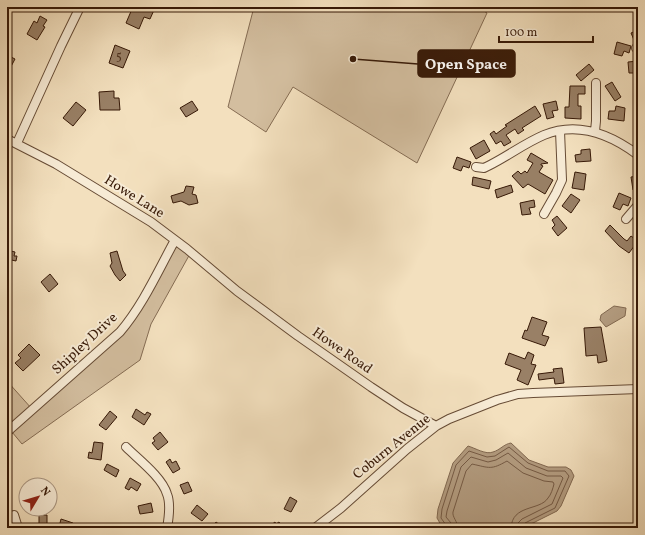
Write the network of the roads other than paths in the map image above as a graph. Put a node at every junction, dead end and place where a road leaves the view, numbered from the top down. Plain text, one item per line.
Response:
1 (80, 7) edge
2 (596, 83) dead end
3 (560, 130) junction
4 (595, 131) junction
5 (7, 139) edge
6 (17, 143) junction
7 (638, 155) edge
8 (476, 167) dead end
9 (638, 205) edge
10 (544, 214) dead end
11 (626, 219) dead end
12 (175, 240) junction
13 (237, 291) joint
14 (638, 389) edge
15 (436, 426) junction
16 (7, 432) edge
17 (126, 447) dead end
18 (14, 514) dead end
19 (18, 528) edge
20 (167, 528) edge
21 (315, 528) edge

1 - 6 street
2 - 4 street
3 - 4 street
3 - 8 street
3 - 10 street
4 - 7 street
5 - 6 street, Howe Lane
6 - 12 street, Howe Lane
9 - 11 street
12 - 13 street, Howe Lane
12 - 16 street, Shipley Drive
13 - 15 street, Howe Road
14 - 15 street, Coburn Avenue
15 - 21 street, Coburn Avenue
17 - 20 street
18 - 19 street

